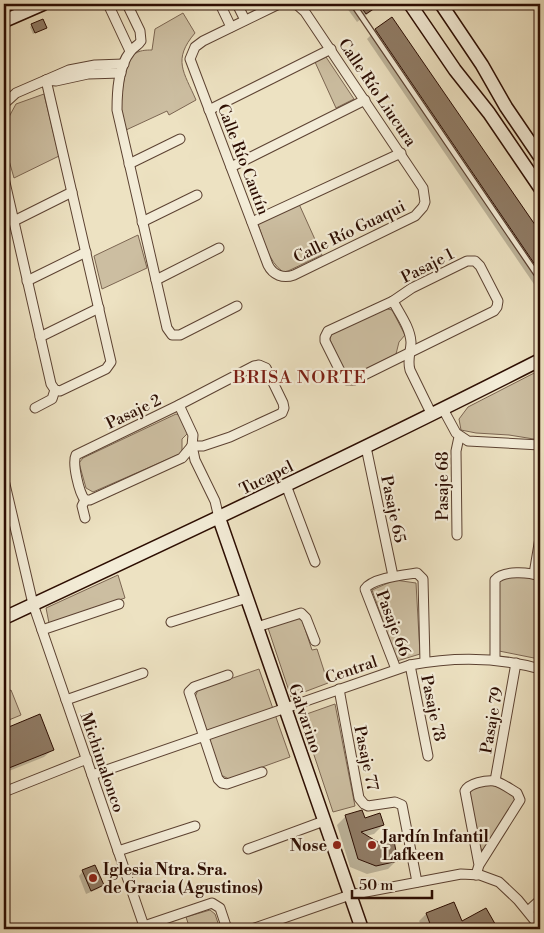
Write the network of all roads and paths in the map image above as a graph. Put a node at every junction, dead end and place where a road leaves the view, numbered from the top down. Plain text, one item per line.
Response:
1 (43, 4) edge
2 (108, 4) edge
3 (127, 4) edge
4 (220, 4) edge
5 (237, 4) edge
6 (279, 4) edge
7 (296, 4) edge
8 (353, 4) edge
9 (410, 4) edge
10 (441, 4) edge
11 (4, 20) edge
12 (245, 20) junction
13 (231, 27) junction
14 (331, 49) junction
15 (130, 51) junction
16 (122, 68) junction
17 (46, 80) junction
18 (365, 100) junction
19 (4, 104) edge
20 (209, 110) junction
21 (180, 139) dead end
22 (401, 153) junction
23 (540, 157) edge
24 (129, 164) junction
25 (231, 167) junction
26 (4, 178) edge
27 (540, 188) edge
28 (72, 192) junction
29 (197, 195) dead end
30 (425, 202) joint
31 (14, 221) junction
32 (142, 222) junction
33 (252, 222) junction
34 (219, 248) dead end
35 (86, 252) junction
36 (280, 277) joint
37 (540, 279) edge
38 (156, 280) junction
39 (27, 281) junction
40 (393, 301) junction
41 (237, 306) dead end
42 (99, 308) junction
43 (40, 337) junction
44 (409, 353) junction
45 (540, 360) edge
46 (55, 390) junction
47 (179, 405) junction
48 (35, 408) dead end
49 (437, 412) junction
50 (459, 437) junction
51 (540, 445) edge
52 (192, 446) junction
53 (366, 447) junction
54 (4, 480) edge
55 (286, 485) junction
56 (85, 500) junction
57 (85, 518) dead end
58 (219, 518) junction
59 (458, 535) dead end
60 (540, 538) edge
61 (315, 562) dead end
62 (537, 575) edge
63 (393, 576) junction
64 (247, 598) junction
65 (33, 604) junction
66 (119, 604) dead end
67 (4, 618) edge
68 (171, 622) dead end
69 (257, 627) junction
70 (42, 630) junction
71 (315, 641) dead end
72 (494, 660) junction
73 (425, 662) junction
74 (516, 663) junction
75 (410, 665) junction
76 (540, 668) edge
77 (396, 669) junction
78 (142, 673) dead end
79 (228, 675) dead end
80 (338, 689) junction
81 (66, 700) junction
82 (285, 708) junction
83 (204, 736) junction
84 (428, 756) dead end
85 (86, 759) junction
86 (262, 772) dead end
87 (92, 775) junction
88 (495, 781) junction
89 (4, 792) edge
90 (324, 820) junction
91 (195, 826) dead end
92 (248, 849) dead end
93 (118, 851) junction
94 (479, 865) junction
95 (476, 875) junction
96 (417, 882) junction
97 (350, 895) junction
98 (540, 900) edge
99 (528, 911) junction
100 (540, 927) edge
101 (145, 928) edge
102 (228, 929) edge
103 (252, 929) edge
104 (362, 929) edge

1 - 11 main road
2 - 15 street
3 - 15 street
4 - 13 street
5 - 12 street
6 - 12 street
7 - 14 street, Calle Río Liucura
8 - 37 lane
9 - 27 main road
10 - 23 main road
12 - 13 street
13 - 20 street, Calle Río Cautín
14 - 18 street, Calle Río Liucura
14 - 20 street
15 - 16 street
16 - 17 street
16 - 24 street
17 - 19 street
17 - 28 street
18 - 22 street, Calle Río Liucura
18 - 25 street
20 - 25 street, Calle Río Cautín
21 - 24 street
22 - 30 street, Calle Río Liucura
22 - 33 street
24 - 32 street
25 - 33 street, Calle Río Cautín
26 - 31 street
28 - 31 street
28 - 35 street
29 - 32 street
30 - 36 street, Calle Río Guaqui
31 - 39 street
32 - 38 street
33 - 36 street, Calle Río Cautín
34 - 38 street
35 - 39 street
35 - 42 street
38 - 41 street
39 - 43 street
40 - 44 street
40 - 44 street, Pasaje 1
40 - 44 street, Pasaje 1
42 - 43 street
42 - 46 street
43 - 46 street
44 - 49 street
45 - 49 main road, Tucapel
46 - 48 street
47 - 52 street
47 - 52 street, Pasaje 2
47 - 56 street, Pasaje 2
49 - 50 street
49 - 53 main road, Tucapel
50 - 51 street
50 - 59 street, Pasaje 68
52 - 56 street
52 - 58 street
53 - 55 main road, Tucapel
53 - 63 street, Pasaje 65
54 - 65 street
55 - 58 main road, Tucapel
55 - 61 street
56 - 57 street, Pasaje 2
58 - 64 main road, Galvarino
58 - 65 main road, Tucapel
60 - 62 street
62 - 72 street
63 - 73 street
63 - 77 street, Pasaje 66
64 - 68 street
64 - 69 main road, Galvarino
65 - 67 main road, Tucapel
65 - 70 street, Michimalonco
66 - 70 street
69 - 71 street
69 - 82 main road, Galvarino
70 - 81 street, Michimalonco
72 - 73 street, Central
72 - 74 street, Central
73 - 75 street, Central
74 - 76 street, Central
74 - 88 street, Pasaje 79
75 - 77 street, Central
75 - 84 street, Pasaje 78
77 - 80 street, Central
78 - 81 street
79 - 83 street
80 - 82 street, Central
80 - 96 street, Pasaje 77
81 - 85 street, Michimalonco
82 - 83 street, Central
82 - 90 main road, Galvarino
83 - 86 street
83 - 87 street, Central
85 - 87 street, Michimalonco
85 - 89 street
87 - 93 street, Michimalonco
88 - 94 street
88 - 94 street
90 - 92 street
90 - 97 main road, Galvarino
91 - 93 street
93 - 101 street, Michimalonco
94 - 95 street
95 - 96 street
95 - 99 street
96 - 97 street
97 - 103 street
97 - 104 main road, Galvarino
98 - 99 street
99 - 100 street
101 - 102 street

